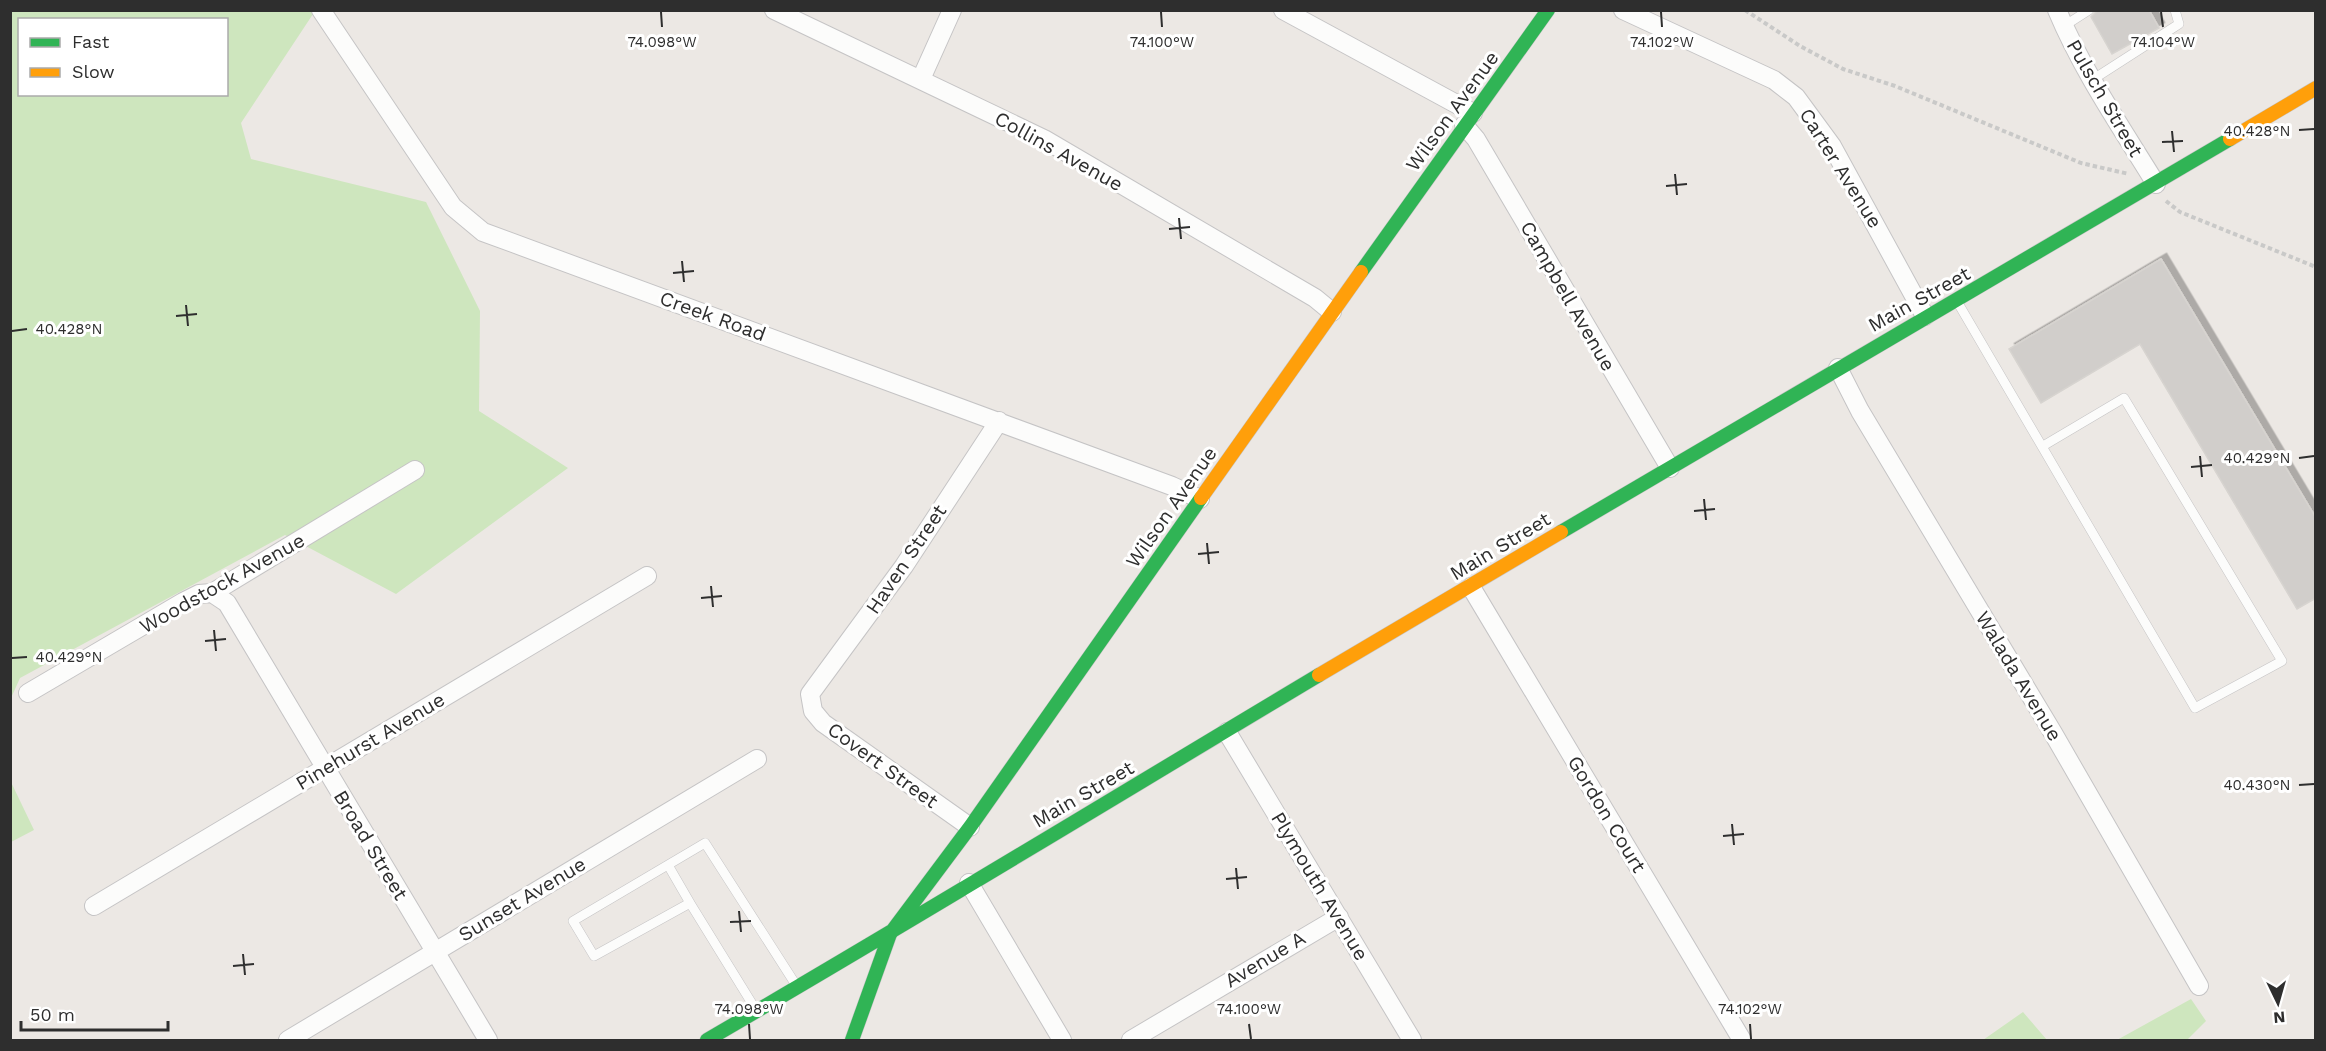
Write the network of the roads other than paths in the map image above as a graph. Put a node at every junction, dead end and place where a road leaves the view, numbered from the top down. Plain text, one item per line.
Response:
1 (321, 10) edge
2 (774, 10) edge
3 (952, 10) edge
4 (1283, 10) edge
5 (1548, 10) edge
6 (1623, 10) edge
7 (2089, 10) edge
8 (2175, 10) edge
9 (2060, 18) edge
10 (921, 79) junction
11 (2092, 80) junction
12 (2316, 88) edge
13 (1469, 119) junction
14 (2156, 184) junction
15 (1957, 301) junction
16 (1332, 312) junction
17 (1925, 316) junction
18 (1838, 368) junction
19 (999, 421) junction
20 (2043, 446) junction
21 (1670, 468) junction
22 (414, 470) dead end
23 (1200, 499) junction
24 (647, 576) dead end
25 (1471, 586) junction
26 (212, 593) junction
27 (28, 693) dead end
28 (810, 694) joint
29 (1227, 732) junction
30 (757, 759) dead end
31 (325, 768) junction
32 (970, 827) junction
33 (668, 865) junction
34 (969, 883) junction
35 (690, 903) junction
36 (94, 906) dead end
37 (1339, 916) junction
38 (890, 934) junction
39 (435, 952) junction
40 (2199, 986) dead end
41 (797, 987) junction
42 (756, 1011) junction
43 (288, 1041) edge
44 (488, 1041) edge
45 (707, 1041) edge
46 (852, 1041) edge
47 (1062, 1041) edge
48 (1131, 1041) edge
49 (1412, 1041) edge
50 (1742, 1041) edge

1 - 19 street, Creek Road
2 - 10 street, Collins Avenue
3 - 10 street
4 - 13 street, Campbell Avenue
5 - 13 street, Wilson Avenue
6 - 17 street, Carter Avenue
7 - 9 lane
8 - 11 lane
9 - 11 street, Pulsch Street
10 - 16 street, Collins Avenue
11 - 14 street, Pulsch Street
12 - 14 street, Main Street
13 - 16 street, Wilson Avenue
13 - 21 street, Campbell Avenue
14 - 15 street, Main Street
15 - 17 street, Main Street
15 - 20 lane
16 - 23 street, Wilson Avenue
17 - 18 street, Main Street
18 - 21 street, Main Street
18 - 40 street, Walada Avenue
19 - 23 street, Creek Road
19 - 28 street, Haven Street
20 - 20 lane
21 - 25 street, Main Street
22 - 26 street, Woodstock Avenue
23 - 32 street, Wilson Avenue
24 - 31 street, Pinehurst Avenue
25 - 29 street, Main Street
25 - 50 street, Gordon Court
26 - 27 street, Woodstock Avenue
26 - 31 street, Broad Street
28 - 32 street, Covert Street
29 - 34 street, Main Street
29 - 37 street, Plymouth Avenue
30 - 39 street, Sunset Avenue
31 - 36 street, Pinehurst Avenue
31 - 39 street, Broad Street
32 - 38 street, Wilson Avenue
33 - 35 lane
33 - 35 lane
33 - 41 lane
34 - 38 street, Main Street
34 - 47 street
35 - 42 lane
37 - 48 street, Avenue A
37 - 49 street, Plymouth Avenue
38 - 41 street, Main Street
38 - 46 street, Wilson Avenue
39 - 43 street, Sunset Avenue
39 - 44 street, Broad Street
41 - 42 street, Main Street
42 - 45 street, Main Street

